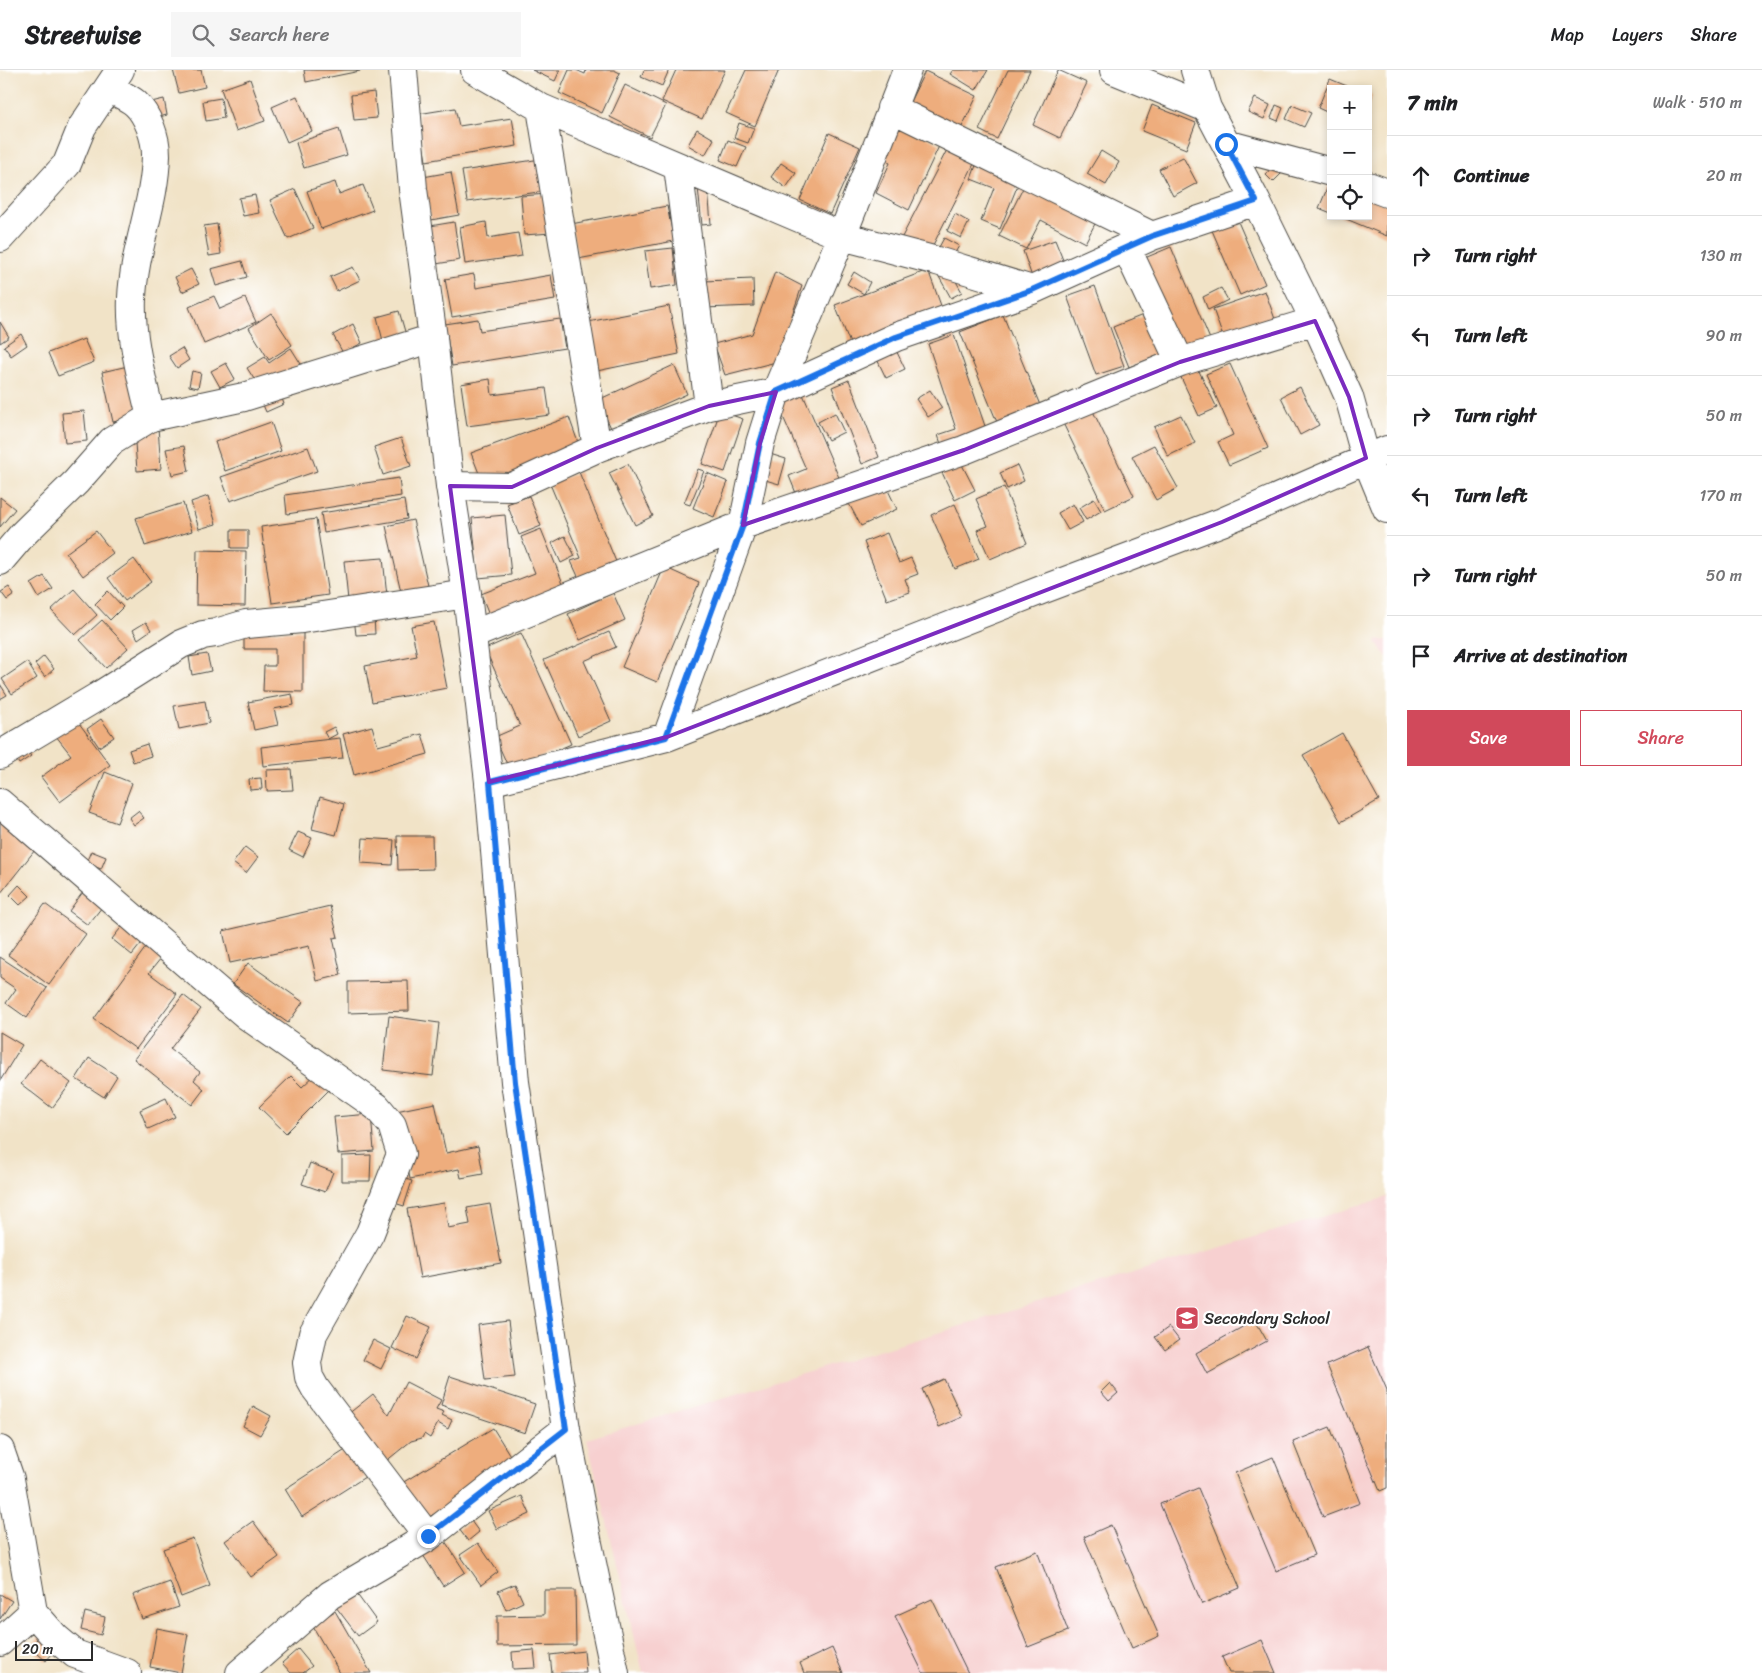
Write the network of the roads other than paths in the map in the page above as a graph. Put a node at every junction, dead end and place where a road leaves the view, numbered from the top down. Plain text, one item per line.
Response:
1 (403, 70) edge
2 (475, 70) edge
3 (907, 70) edge
4 (1114, 70) edge
5 (1195, 70) edge
6 (114, 79) edge
7 (541, 108) junction
8 (891, 108) junction
9 (1207, 108) junction
10 (1226, 144) junction
11 (678, 167) junction
12 (1327, 171) edge
13 (1372, 187) edge
14 (1387, 193) edge
15 (1256, 201) junction
16 (842, 236) junction
17 (1152, 236) junction
18 (0, 238) edge
19 (1126, 247) junction
20 (1032, 290) junction
21 (1315, 322) junction
22 (432, 338) junction
23 (1180, 362) junction
24 (776, 392) junction
25 (709, 406) junction
26 (151, 418) junction
27 (597, 448) junction
28 (1377, 454) edge
29 (450, 486) junction
30 (1387, 509) edge
31 (743, 525) junction
32 (0, 561) edge
33 (467, 594) junction
34 (472, 635) junction
35 (666, 737) junction
36 (0, 755) edge
37 (490, 782) junction
38 (0, 803) edge
39 (566, 1429) junction
40 (0, 1450) edge
41 (428, 1536) junction
42 (34, 1612) junction
43 (0, 1642) edge
44 (127, 1673) edge
45 (240, 1673) edge
46 (615, 1673) edge

1 - 22 street
2 - 7 street
3 - 8 street
4 - 9 street
5 - 9 street
6 - 18 street
6 - 26 street
7 - 11 street
7 - 27 street
8 - 16 street
8 - 17 street
9 - 10 street
10 - 12 street
10 - 15 street
11 - 16 street
11 - 25 street
13 - 14 street
15 - 17 street
15 - 21 street
16 - 20 street
16 - 24 street
17 - 19 street
19 - 20 street
19 - 23 street
20 - 24 street
21 - 23 street
21 - 28 street
22 - 26 street
22 - 29 street
23 - 31 street
24 - 25 street
24 - 31 street
25 - 27 street
26 - 32 street
27 - 29 street
28 - 30 street
28 - 35 street
29 - 33 street
31 - 34 street
31 - 35 street
33 - 34 street
33 - 36 street
34 - 37 street
35 - 37 street
37 - 39 street
38 - 41 street
39 - 41 street
39 - 46 street
40 - 42 street
41 - 45 street
42 - 43 street
42 - 44 street

